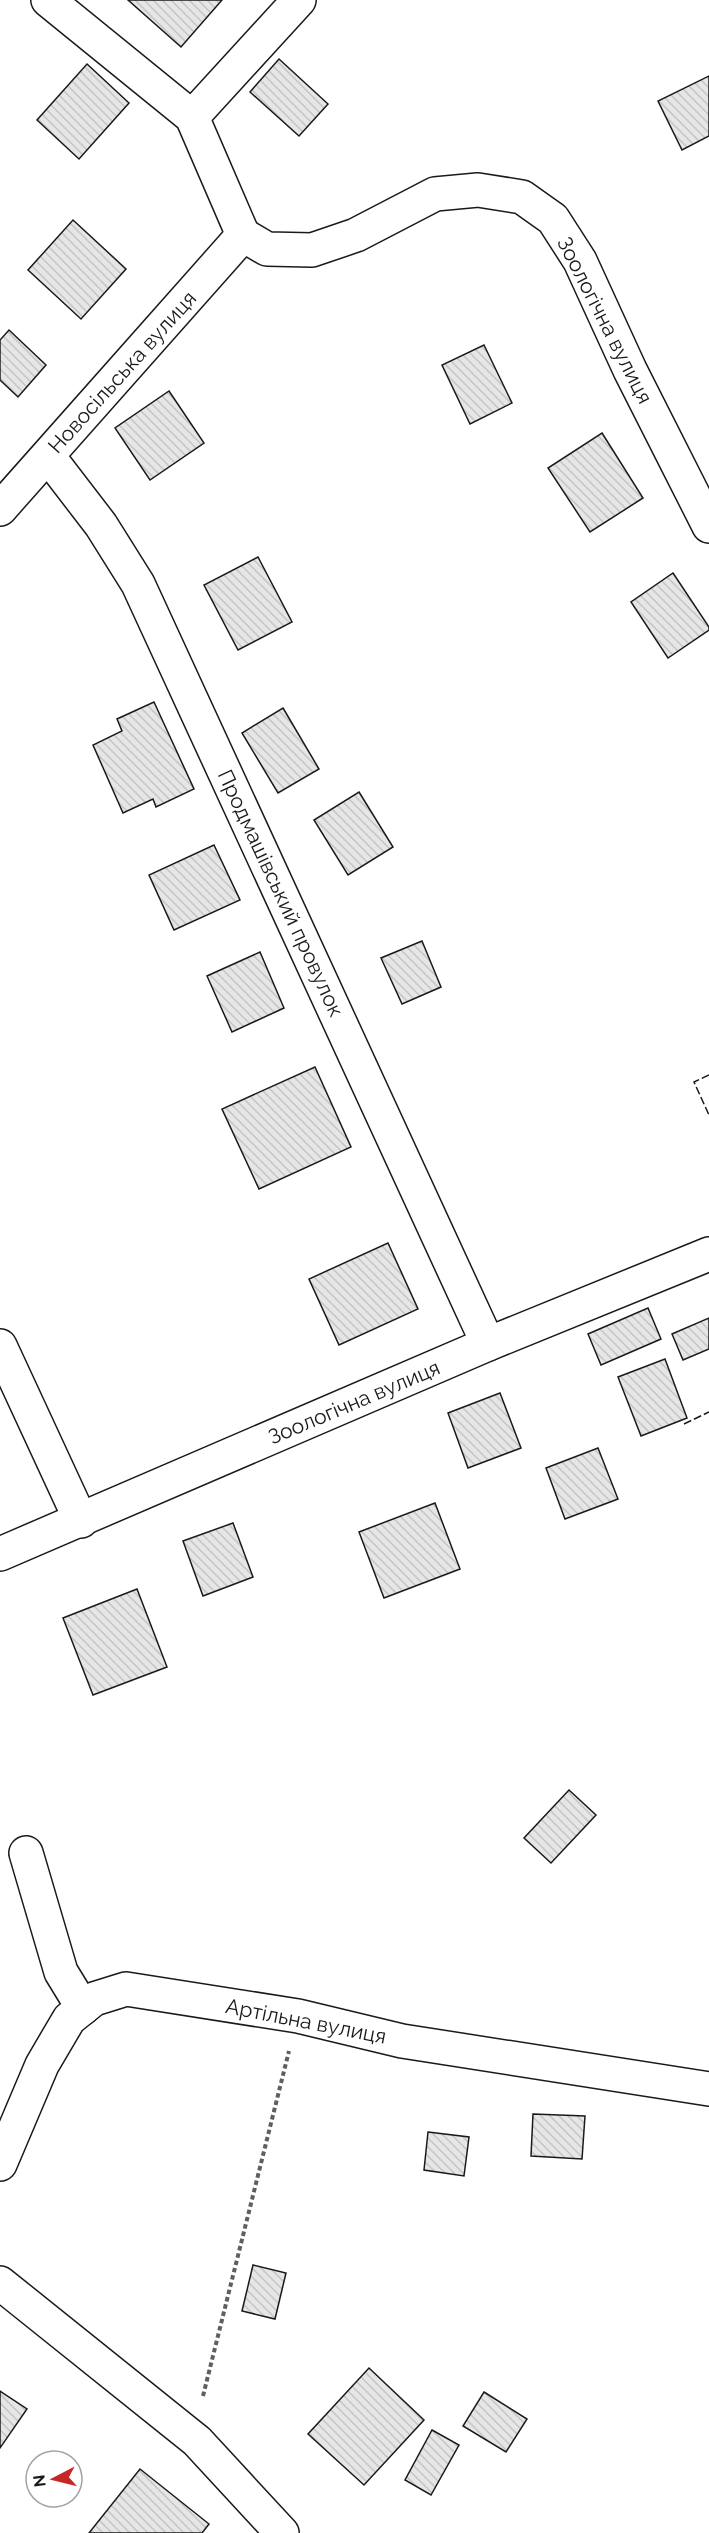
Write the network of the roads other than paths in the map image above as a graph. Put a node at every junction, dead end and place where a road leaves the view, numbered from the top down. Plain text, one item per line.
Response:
1 (48, 0) edge
2 (298, 0) edge
3 (192, 117) junction
4 (243, 235) junction
5 (48, 456) junction
6 (0, 509) edge
7 (709, 526) edge
8 (709, 1254) edge
9 (488, 1344) junction
10 (0, 1346) edge
11 (81, 1521) junction
12 (0, 1554) edge
13 (26, 1853) dead end
14 (83, 2008) junction
15 (709, 2089) edge
16 (0, 2164) edge
17 (0, 2283) edge
18 (282, 2533) edge

1 - 3 street
2 - 3 street
3 - 4 street
4 - 5 street, Новосільська вулиця
4 - 7 street, Зоологічна вулиця
5 - 6 street, Новосільська вулиця
5 - 9 street, Продмашівський провулок
8 - 9 street, Зоологічна вулиця
9 - 11 street, Зоологічна вулиця
10 - 11 street
11 - 12 street, Зоологічна вулиця
13 - 14 street
14 - 15 street, Артільна вулиця
14 - 16 street, Артільна вулиця
17 - 18 street

